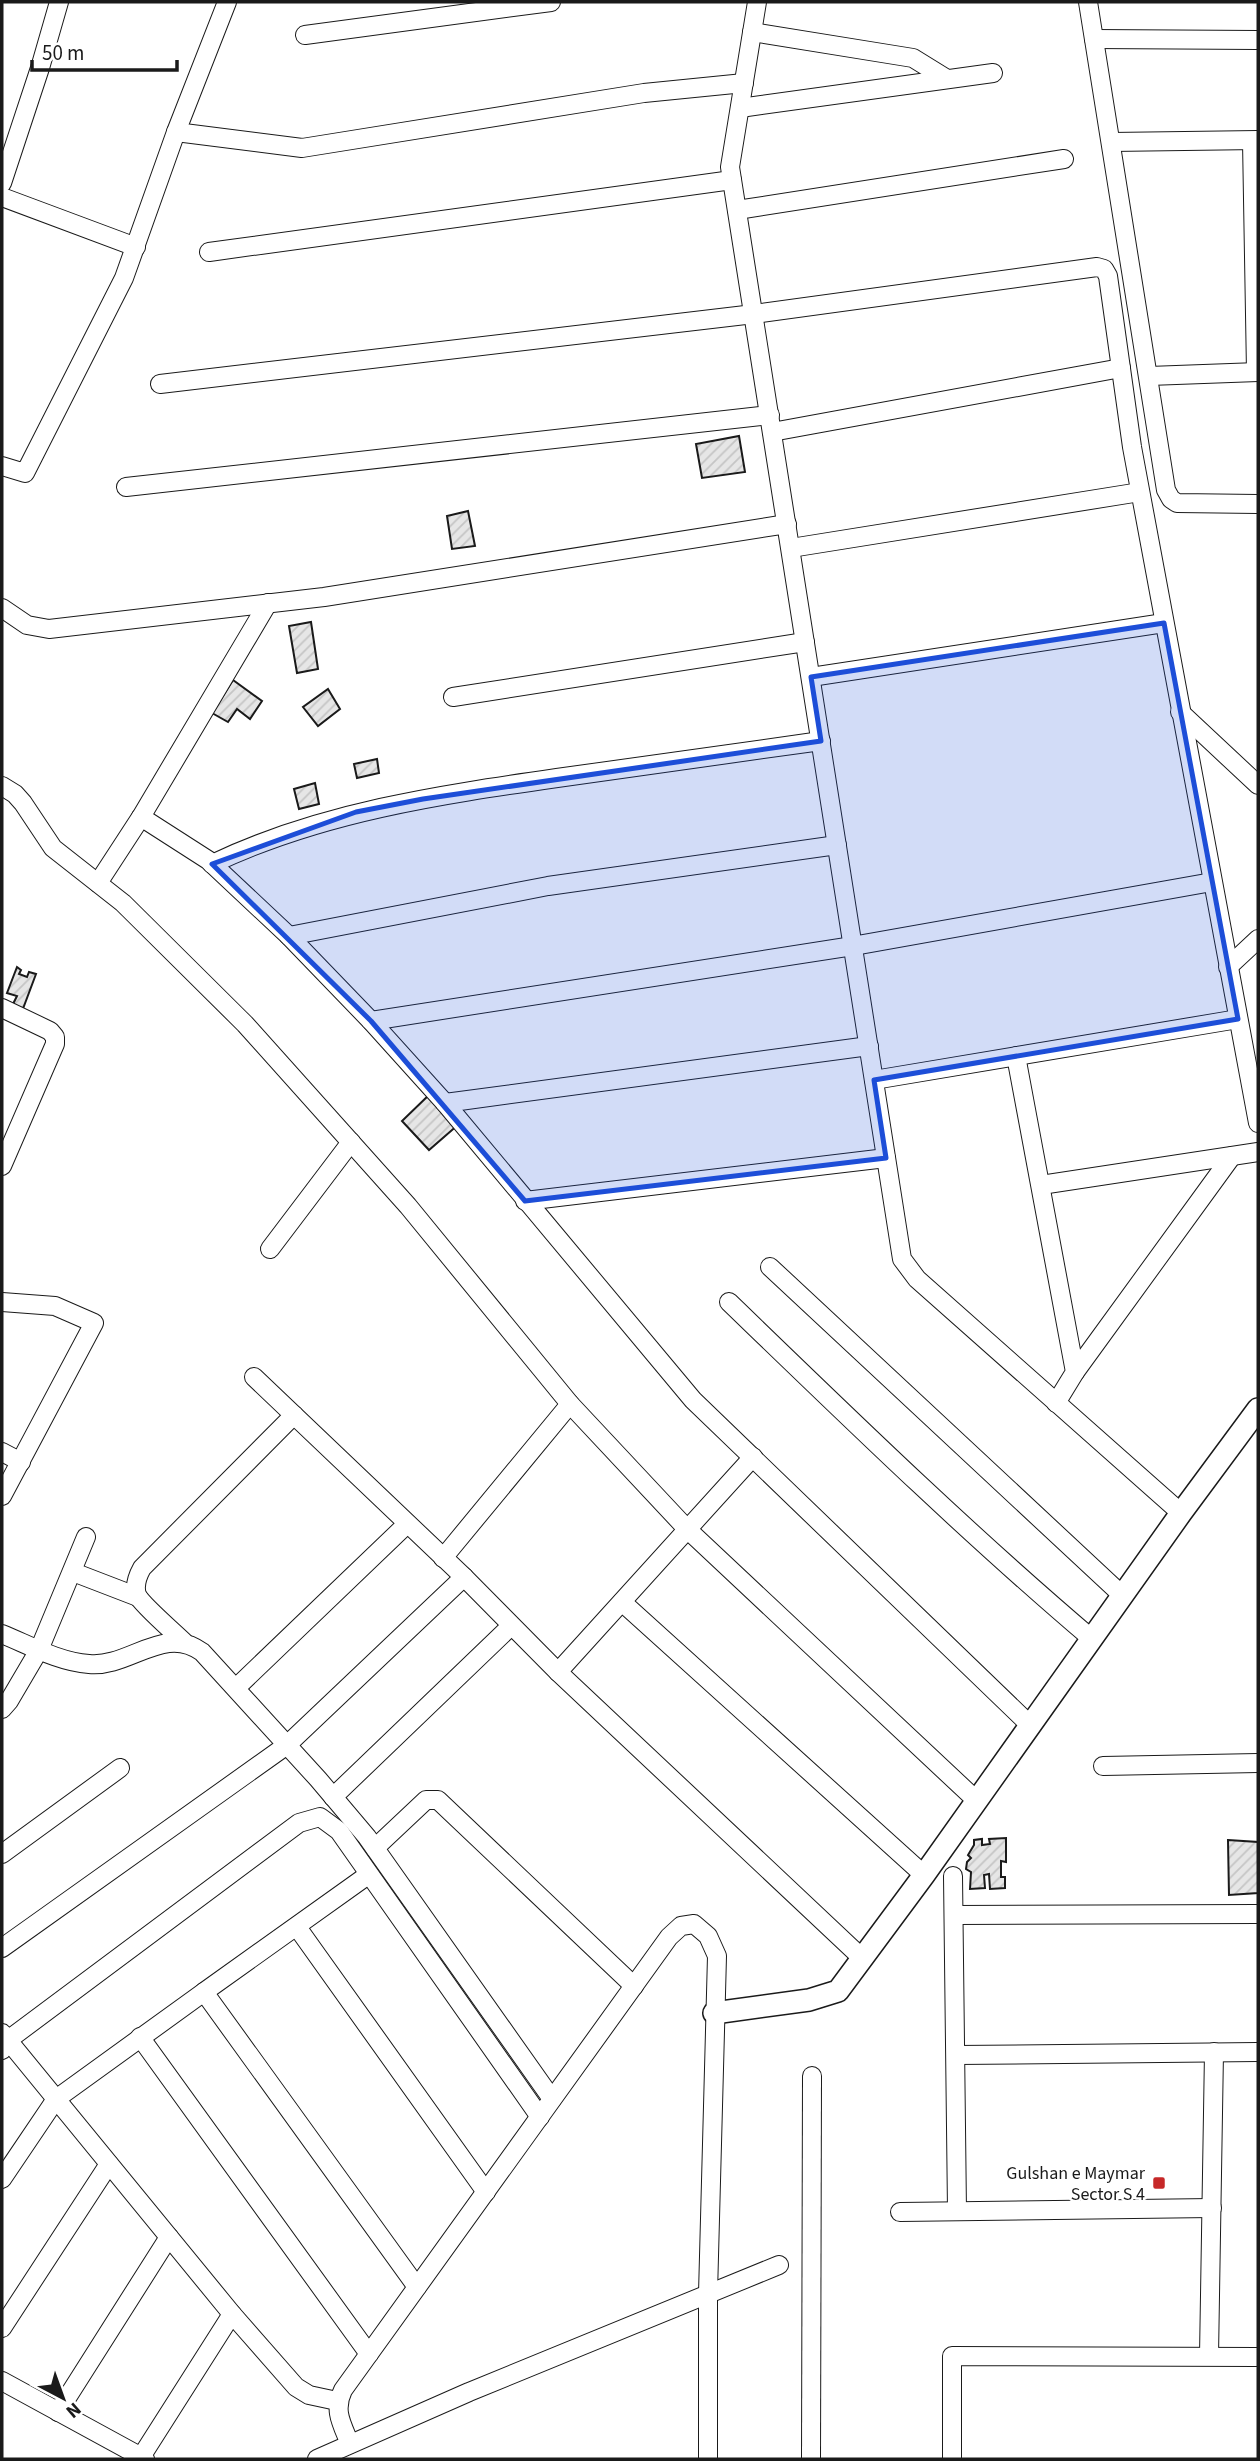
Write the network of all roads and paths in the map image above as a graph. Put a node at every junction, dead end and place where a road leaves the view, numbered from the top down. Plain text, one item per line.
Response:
1 (59, 2) edge
2 (227, 2) edge
3 (551, 2) edge
4 (757, 2) edge
5 (1088, 2) edge
6 (527, 4) edge
7 (752, 32) junction
8 (305, 35) dead end
9 (1094, 38) junction
10 (1258, 40) edge
11 (993, 73) dead end
12 (947, 79) junction
13 (744, 83) junction
14 (740, 108) junction
15 (177, 132) junction
16 (1255, 141) edge
17 (1111, 142) junction
18 (1063, 159) dead end
19 (732, 180) junction
20 (2, 183) edge
21 (2, 197) edge
22 (737, 211) junction
23 (136, 247) junction
24 (209, 252) dead end
25 (754, 314) junction
26 (1121, 368) junction
27 (1257, 372) edge
28 (1149, 376) junction
29 (160, 384) dead end
30 (771, 423) junction
31 (2, 466) edge
32 (127, 487) dead end
33 (1140, 492) junction
34 (1258, 504) edge
35 (787, 524) junction
36 (790, 548) junction
37 (268, 603) junction
38 (2, 608) edge
39 (1164, 623) junction
40 (805, 642) junction
41 (811, 677) junction
42 (453, 697) dead end
43 (1180, 712) junction
44 (821, 741) junction
45 (1258, 785) edge
46 (2, 786) edge
47 (141, 817) junction
48 (837, 845) junction
49 (212, 864) junction
50 (1212, 882) junction
51 (98, 883) junction
52 (289, 936) junction
53 (1258, 939) edge
54 (853, 946) junction
55 (1228, 967) junction
56 (2, 1008) edge
57 (1238, 1019) junction
58 (371, 1021) junction
59 (869, 1046) junction
60 (1016, 1056) junction
61 (874, 1080) junction
62 (444, 1103) junction
63 (1258, 1124) edge
64 (351, 1142) junction
65 (1258, 1152) edge
66 (1232, 1156) junction
67 (887, 1158) junction
68 (2, 1166) edge
69 (1041, 1185) junction
70 (525, 1201) junction
71 (270, 1249) dead end
72 (771, 1267) dead end
73 (729, 1301) dead end
74 (2, 1302) edge
75 (1075, 1372) junction
76 (254, 1377) dead end
77 (1056, 1403) junction
78 (570, 1404) junction
79 (1258, 1409) edge
80 (294, 1415) junction
81 (2, 1452) edge
82 (753, 1457) junction
83 (21, 1462) junction
84 (2, 1496) edge
85 (1181, 1513) junction
86 (407, 1524) junction
87 (687, 1530) junction
88 (86, 1537) dead end
89 (443, 1558) junction
90 (74, 1572) junction
91 (464, 1577) junction
92 (1123, 1596) junction
93 (138, 1597) junction
94 (622, 1602) junction
95 (511, 1626) junction
96 (2, 1634) edge
97 (1092, 1639) junction
98 (186, 1643) junction
99 (39, 1650) junction
100 (558, 1672) junction
101 (237, 1687) junction
102 (2, 1709) edge
103 (1031, 1726) junction
104 (287, 1745) junction
105 (1258, 1763) edge
106 (1103, 1766) dead end
107 (120, 1768) dead end
108 (333, 1797) junction
109 (977, 1801) junction
110 (375, 1848) junction
111 (2, 1854) edge
112 (369, 1875) junction
113 (924, 1875) junction
114 (953, 1876) dead end
115 (1258, 1914) edge
116 (956, 1915) junction
117 (297, 1927) junction
118 (2, 1948) edge
119 (863, 1959) junction
120 (634, 1986) junction
121 (204, 1992) junction
122 (714, 2013) junction
123 (139, 2037) junction
124 (4, 2041) edge
125 (1214, 2052) junction
126 (1258, 2052) edge
127 (956, 2055) junction
128 (812, 2076) dead end
129 (56, 2099) junction
130 (552, 2099) junction
131 (540, 2117) junction
132 (109, 2164) junction
133 (2, 2179) edge
134 (486, 2192) junction
135 (1212, 2208) junction
136 (957, 2211) junction
137 (900, 2212) dead end
138 (169, 2236) junction
139 (779, 2265) dead end
140 (417, 2287) junction
141 (708, 2294) junction
142 (232, 2314) junction
143 (2, 2328) edge
144 (369, 2354) junction
145 (1209, 2356) junction
146 (1258, 2357) edge
147 (2, 2381) edge
148 (337, 2401) junction
149 (58, 2412) junction
150 (349, 2444) junction
151 (143, 2458) edge
152 (317, 2459) edge
153 (708, 2459) edge
154 (811, 2459) edge
155 (953, 2459) edge

1 - 20 street
2 - 15 street
3 - 6 street
4 - 7 street
5 - 9 street
6 - 8 street
7 - 12 street
7 - 13 street
9 - 10 street
9 - 17 street
11 - 12 street
12 - 14 street
13 - 14 street
13 - 15 street
14 - 19 street
15 - 23 street
16 - 17 street
16 - 27 street
17 - 28 street
18 - 22 street
19 - 22 street
19 - 24 street
21 - 23 street
22 - 25 street
23 - 31 street
25 - 26 street
25 - 29 street
25 - 30 street
26 - 30 street
26 - 33 street
27 - 28 street
28 - 34 street
30 - 32 street
30 - 35 street
33 - 36 street
33 - 39 street
35 - 36 street
35 - 37 street
36 - 40 street
37 - 38 street
37 - 47 street
39 - 41 street
39 - 43 street
40 - 41 street
40 - 42 street
41 - 44 street
43 - 45 street
43 - 50 street
44 - 48 street
44 - 49 street
46 - 51 street
47 - 49 street
47 - 51 street
48 - 52 street
48 - 54 street
49 - 52 street
50 - 54 street
50 - 55 street
51 - 64 street
52 - 58 street
53 - 55 street
54 - 58 street
54 - 59 street
55 - 57 street
56 - 68 street
57 - 60 street
57 - 63 street
58 - 62 street
59 - 61 street
59 - 62 street
60 - 61 street
60 - 69 street
61 - 67 street
62 - 70 street
64 - 71 street
64 - 78 street
65 - 66 street
66 - 69 street
66 - 75 street
67 - 70 street
67 - 77 street
69 - 75 street
70 - 82 street
72 - 92 street
73 - 97 street
74 - 83 street
75 - 77 street
76 - 80 street
77 - 85 street
78 - 87 street
78 - 89 street
79 - 85 street
80 - 86 street
80 - 93 street
81 - 83 street
82 - 87 street
82 - 103 street
83 - 84 street
85 - 92 street
86 - 89 street
86 - 101 street
87 - 94 street
87 - 109 street
88 - 90 street
89 - 91 street
90 - 93 street
90 - 99 street
91 - 95 street
91 - 104 street
92 - 97 street
93 - 98 street
94 - 100 street
94 - 113 street
95 - 100 street
95 - 108 street
96 - 99 street
97 - 103 street
98 - 99 street
98 - 101 street
99 - 102 street
100 - 119 street
101 - 104 street
103 - 109 street
104 - 108 street
104 - 118 street
105 - 106 street
107 - 111 street
108 - 110 street
109 - 113 street
110 - 120 street
110 - 130 street
112 - 117 street
112 - 124 street
112 - 131 street
113 - 119 street
114 - 116 street
115 - 116 street
116 - 127 street
117 - 121 street
117 - 134 street
119 - 122 street
120 - 122 street
120 - 130 street
121 - 123 street
121 - 140 street
122 - 141 street
123 - 129 street
123 - 144 street
124 - 129 street
125 - 126 street
125 - 127 street
125 - 135 street
127 - 136 street
128 - 154 street
129 - 132 street
129 - 133 street
130 - 131 street
131 - 134 street
132 - 138 street
132 - 143 street
134 - 140 street
135 - 136 street
135 - 145 street
136 - 137 street
138 - 142 street
138 - 149 street
139 - 141 street
140 - 144 street
141 - 150 street
141 - 153 street
142 - 148 street
142 - 151 street
144 - 148 street
145 - 146 street
145 - 155 street
147 - 149 street
148 - 150 street
149 - 151 street
150 - 152 street

